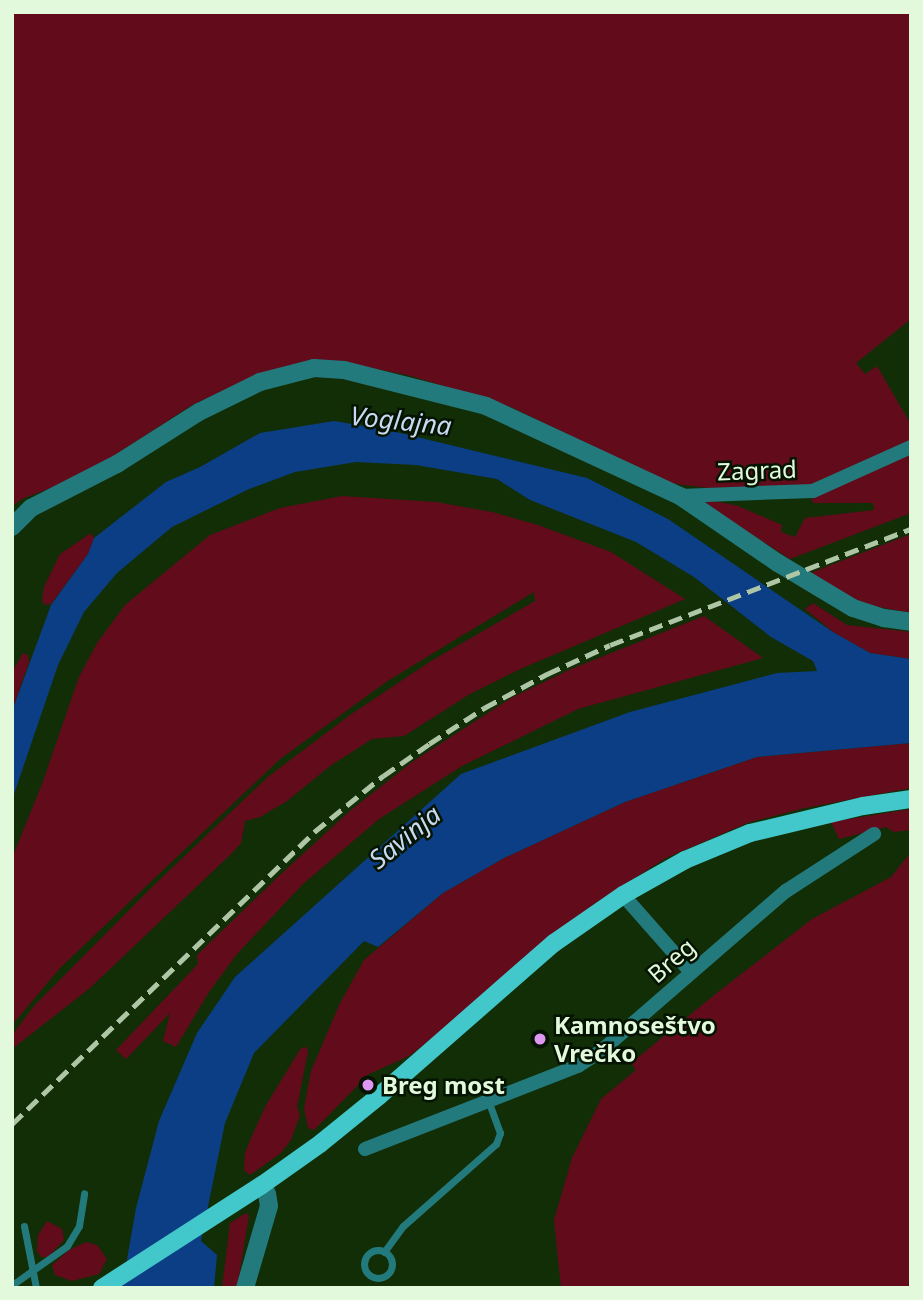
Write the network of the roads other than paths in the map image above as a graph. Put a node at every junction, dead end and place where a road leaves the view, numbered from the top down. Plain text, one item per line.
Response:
1 (911, 447) edge
2 (680, 496) junction
3 (12, 527) edge
4 (911, 622) edge
5 (911, 799) edge
6 (874, 834) dead end
7 (623, 895) junction
8 (691, 972) junction
9 (489, 1103) junction
10 (365, 1149) dead end
11 (262, 1185) junction
12 (84, 1193) dead end
13 (24, 1226) dead end
14 (384, 1252) dead end
15 (33, 1272) junction
16 (12, 1285) edge
17 (36, 1288) edge
18 (102, 1288) edge
19 (245, 1288) edge

1 - 2 street, Zagrad
2 - 3 street
2 - 4 street
5 - 7 main road
6 - 8 street, Breg
7 - 8 street
7 - 11 main road
8 - 9 street, Breg
9 - 10 street, Breg
9 - 14 lane
11 - 18 main road
11 - 19 street
12 - 15 lane
13 - 15 lane
15 - 16 lane
15 - 17 lane

